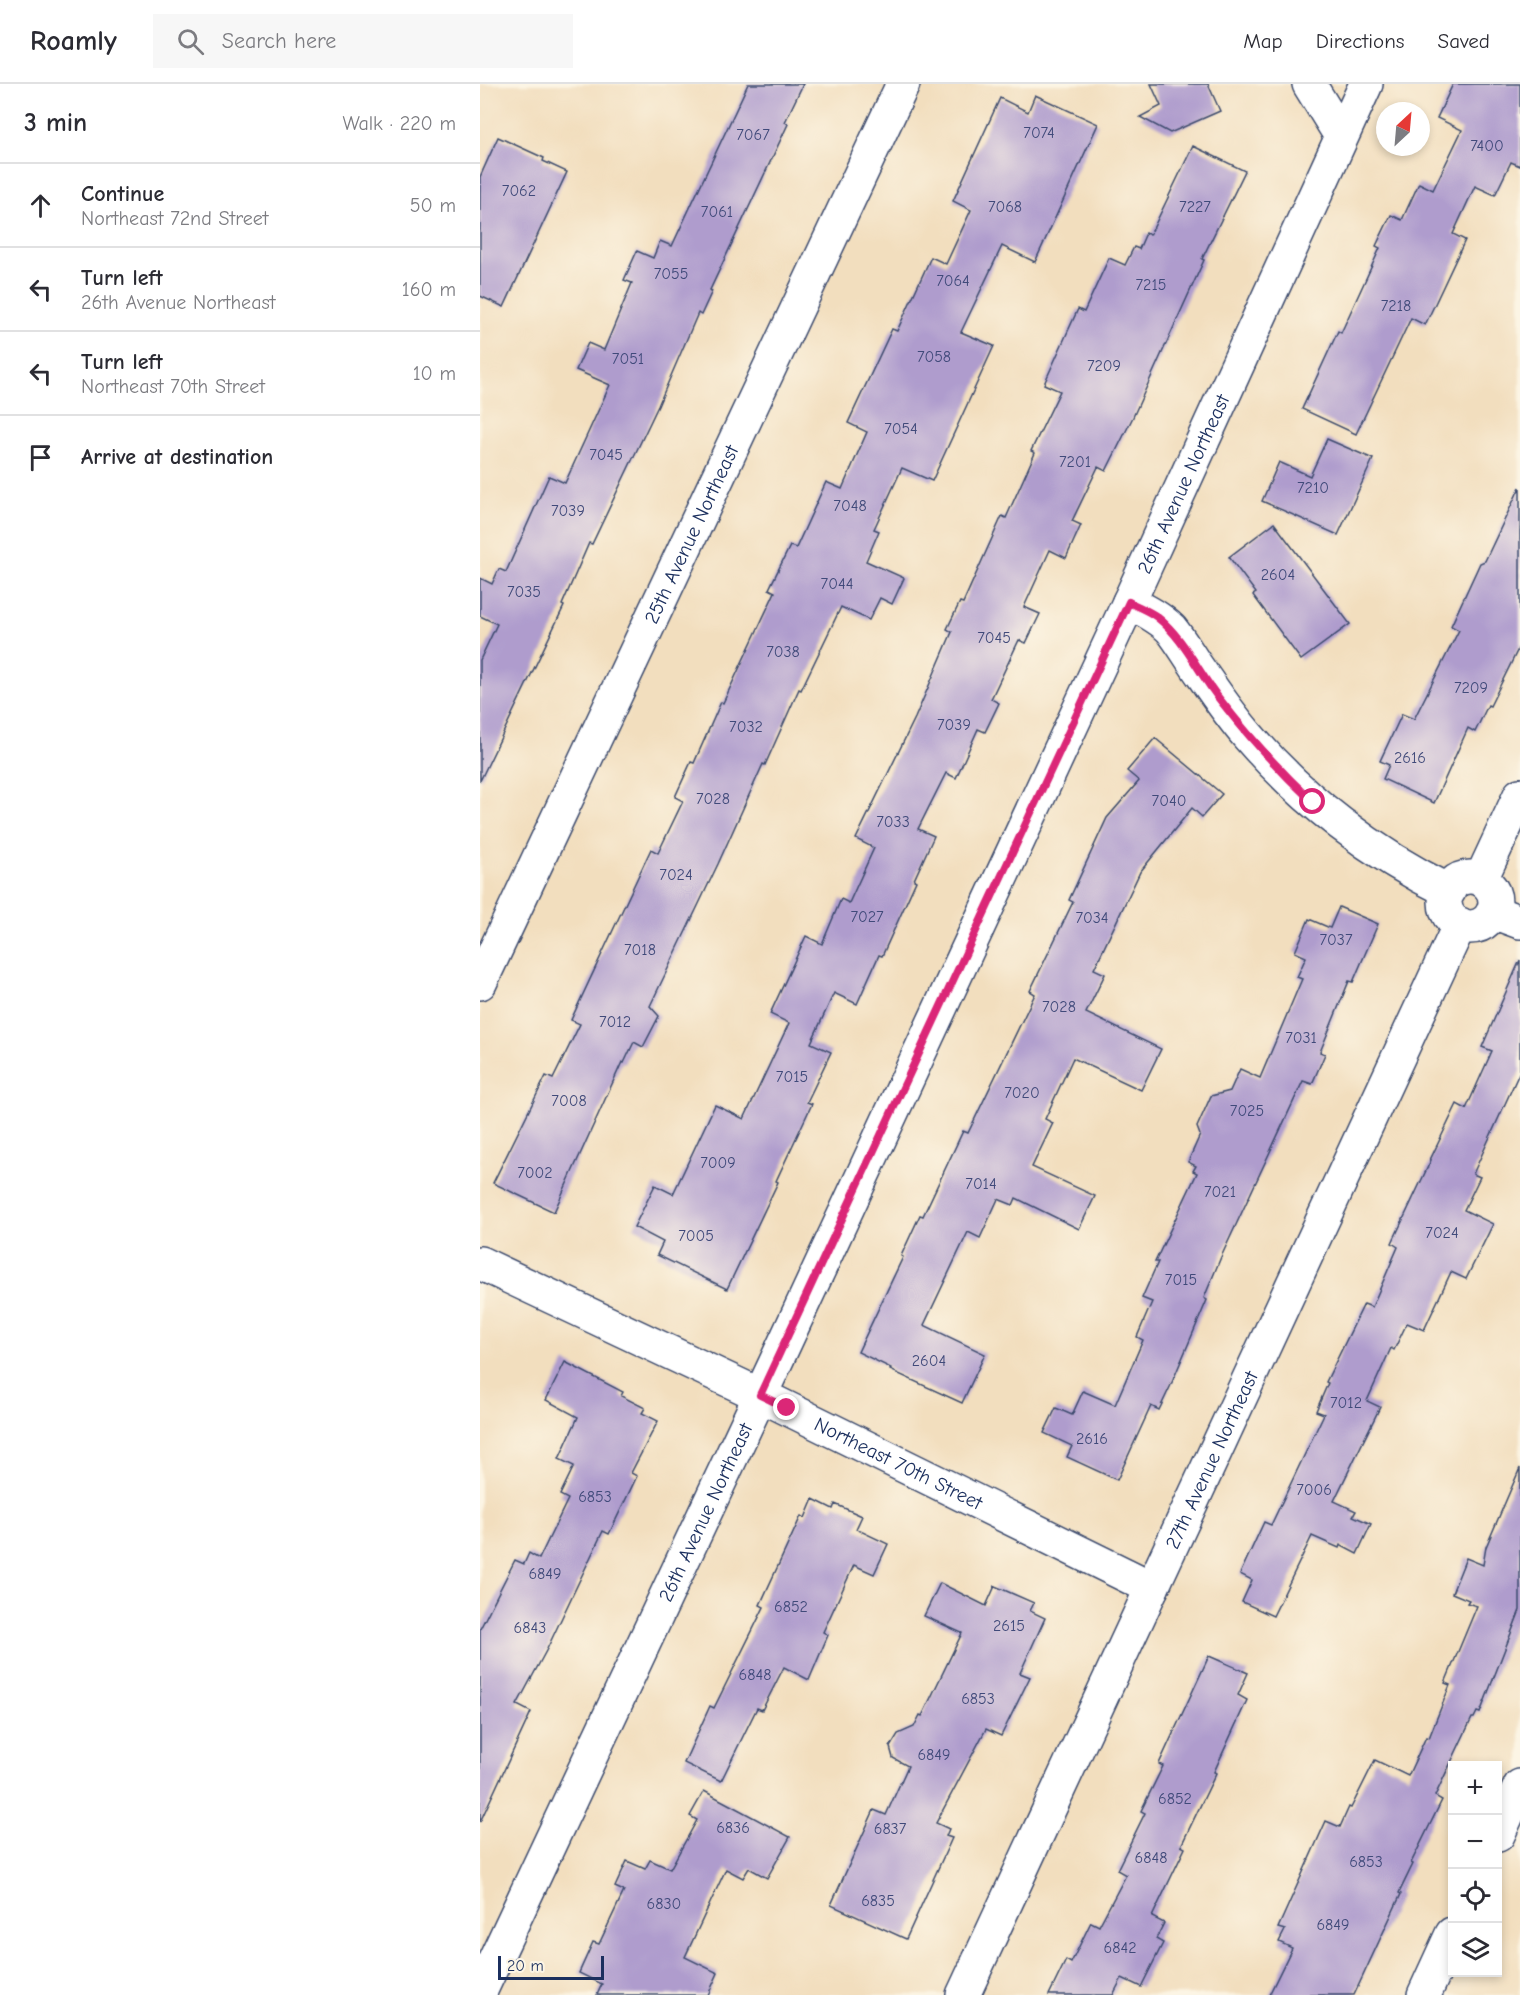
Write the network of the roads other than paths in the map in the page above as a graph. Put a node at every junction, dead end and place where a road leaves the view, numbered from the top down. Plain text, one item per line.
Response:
1 (903, 84) edge
2 (1309, 84) edge
3 (1366, 84) edge
4 (1341, 136) junction
5 (1129, 602) junction
6 (1520, 795) edge
7 (1481, 879) junction
8 (1449, 891) junction
9 (1506, 917) edge
10 (1460, 924) junction
11 (480, 983) edge
12 (480, 1263) edge
13 (760, 1395) junction
14 (1152, 1588) junction
15 (1520, 1786) edge
16 (1502, 1824) edge
17 (1448, 1943) edge
18 (480, 1992) edge
19 (963, 1995) edge
20 (1424, 1995) edge

1 - 11 street, 25th Avenue Northeast
2 - 4 street
3 - 4 street, 26th Avenue Northeast
4 - 5 street, 26th Avenue Northeast
5 - 8 street
5 - 13 street, 26th Avenue Northeast
6 - 7 street
7 - 8 street
7 - 9 street
8 - 10 street
9 - 10 street
10 - 14 street, 27th Avenue Northeast
12 - 13 street, Northeast 70th Street
13 - 14 street, Northeast 70th Street
13 - 18 street, 26th Avenue Northeast
14 - 19 street, 27th Avenue Northeast
15 - 16 street
17 - 20 street

